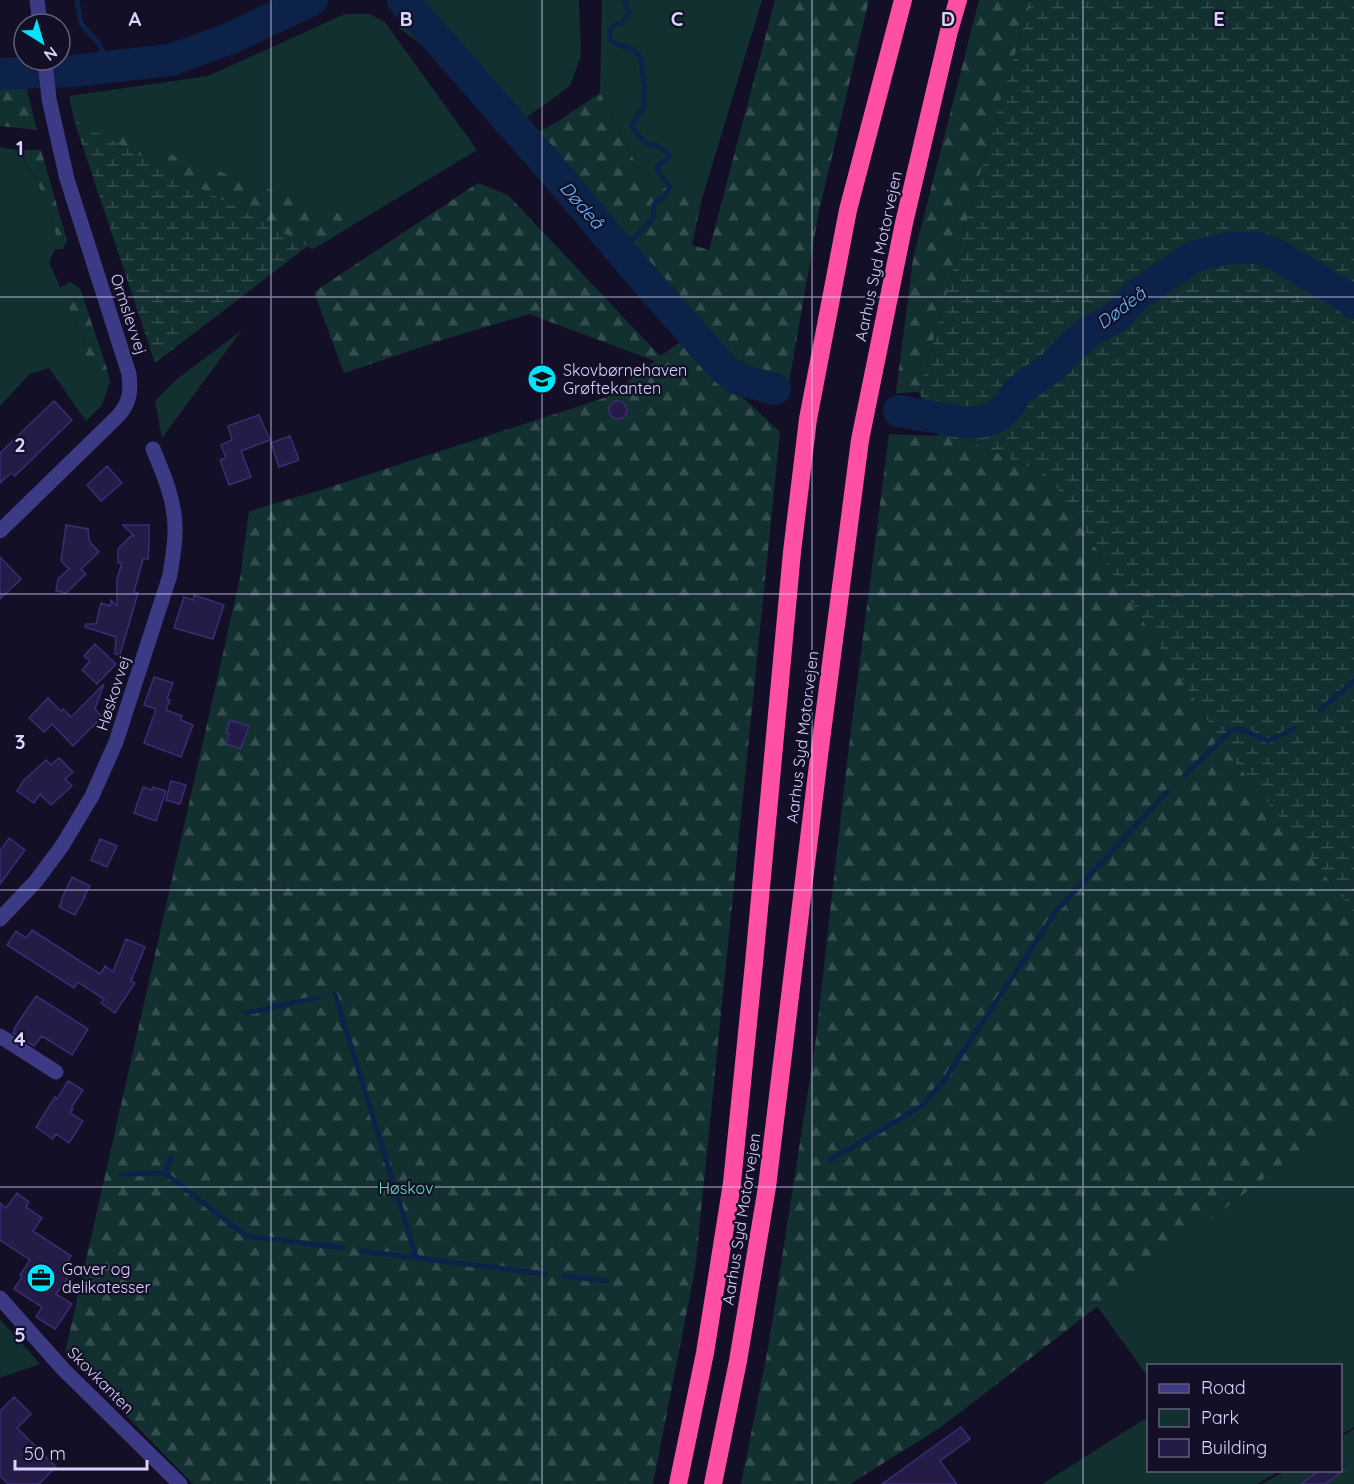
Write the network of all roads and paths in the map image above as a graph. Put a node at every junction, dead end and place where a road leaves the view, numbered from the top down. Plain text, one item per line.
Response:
1 (903, 0) edge
2 (958, 0) edge
3 (46, 72) edge
4 (153, 449) dead end
5 (0, 531) edge
6 (2, 913) edge
7 (0, 1036) edge
8 (56, 1072) dead end
9 (0, 1298) edge
10 (180, 1484) edge
11 (678, 1484) edge
12 (713, 1484) edge

1 - 11 highway, Aarhus Syd Motorvejen
2 - 12 highway, Aarhus Syd Motorvejen
3 - 5 street, Ormslevvej
4 - 6 street, Høskovvej
7 - 8 street
9 - 10 street, Skovkanten

